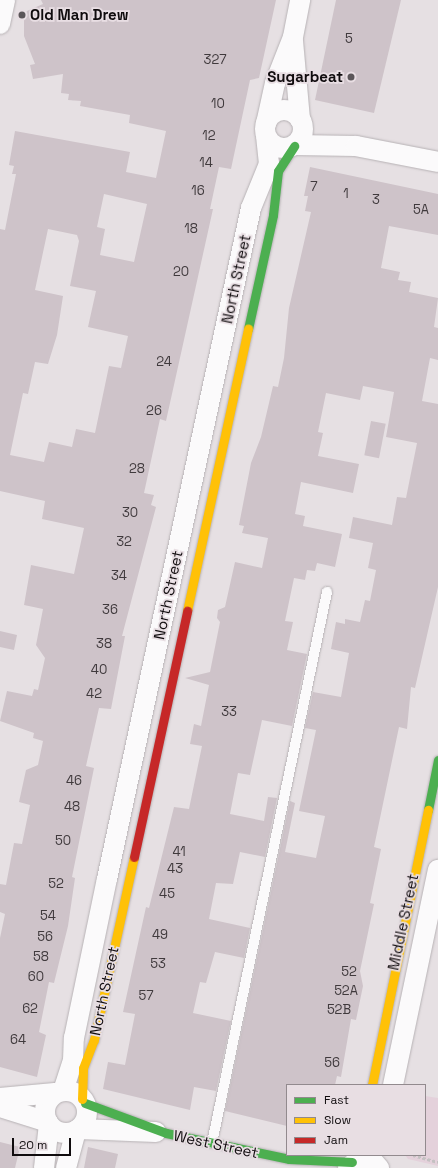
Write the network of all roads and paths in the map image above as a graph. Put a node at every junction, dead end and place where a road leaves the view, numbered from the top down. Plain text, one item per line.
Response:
1 (5, 0) edge
2 (300, 0) edge
3 (0, 24) edge
4 (293, 37) junction
5 (301, 121) junction
6 (266, 131) junction
7 (294, 145) junction
8 (356, 146) junction
9 (438, 162) edge
10 (204, 424) junction
11 (226, 430) junction
12 (327, 592) dead end
13 (438, 760) edge
14 (142, 768) junction
15 (415, 867) junction
16 (438, 871) edge
17 (107, 879) junction
18 (126, 883) junction
19 (372, 1084) edge
20 (393, 1084) edge
21 (59, 1092) junction
22 (0, 1098) edge
23 (84, 1101) junction
24 (0, 1107) edge
25 (48, 1123) junction
26 (78, 1129) junction
27 (166, 1133) junction
28 (212, 1143) junction
29 (416, 1156) edge
30 (290, 1159) junction
31 (365, 1161) edge
32 (438, 1162) edge
33 (44, 1168) edge
34 (66, 1168) edge
35 (313, 1168) edge

1 - 3 street
2 - 4 street, North Street
4 - 5 street, North Street
4 - 6 street, North Street
5 - 6 street
5 - 7 street
5 - 8 street
6 - 7 street
6 - 10 street, North Street
7 - 8 street
7 - 11 street, North Street
8 - 9 street
10 - 11 street
10 - 14 street, North Street
11 - 14 street, North Street
12 - 28 lane
13 - 15 street, Middle Street
14 - 17 street, North Street
14 - 18 street, North Street
15 - 16 lane
15 - 19 street, Middle Street
16 - 20 street, Middle Street
17 - 18 street
17 - 21 street, North Street
18 - 23 street, North Street
21 - 22 street
21 - 23 street
21 - 25 street
23 - 26 street
23 - 27 street, West Street
24 - 25 street
25 - 26 street
25 - 33 street
26 - 27 street, West Street
26 - 34 street
27 - 28 street, West Street
28 - 30 street, West Street
29 - 32 path
30 - 31 street, West Street
30 - 35 street, West Street

